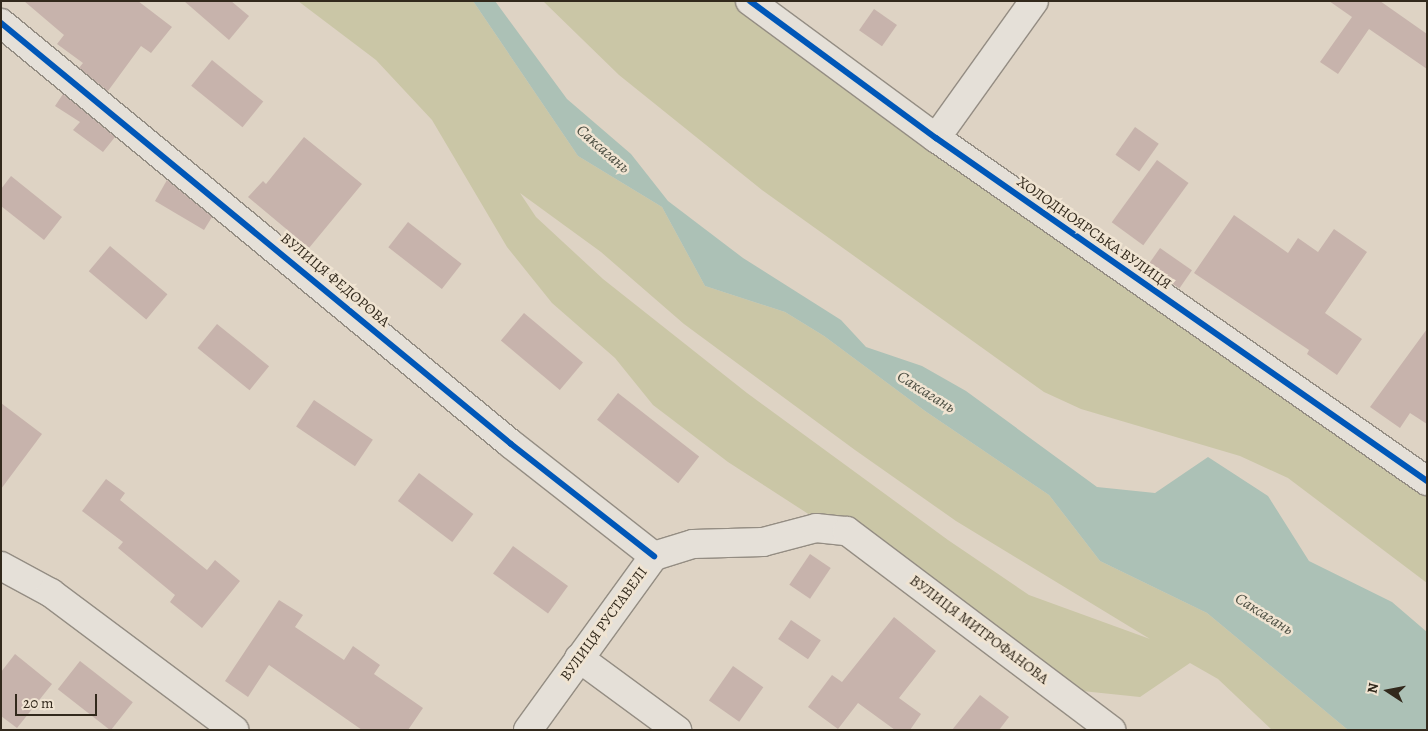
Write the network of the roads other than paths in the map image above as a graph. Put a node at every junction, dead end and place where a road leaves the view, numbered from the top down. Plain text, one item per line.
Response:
1 (750, 1) edge
2 (1034, 1) edge
3 (1, 23) edge
4 (936, 138) junction
5 (1427, 481) edge
6 (847, 531) joint
7 (654, 556) junction
8 (1, 566) edge
9 (579, 658) junction
10 (234, 730) edge
11 (528, 730) edge
12 (677, 730) edge
13 (1111, 730) edge

1 - 4 street, ХОЛОДНОЯРСЬКА ВУЛИЦЯ
2 - 4 street
3 - 7 street, ВУЛИЦЯ ФЕДОРОВА
4 - 5 street, ХОЛОДНОЯРСЬКА ВУЛИЦЯ
6 - 7 street, ВУЛИЦЯ РУСТАВЕЛІ
6 - 13 street, ВУЛИЦЯ МИТРОФАНОВА
7 - 9 street, ВУЛИЦЯ РУСТАВЕЛІ
8 - 10 street
9 - 11 street, ВУЛИЦЯ РУСТАВЕЛІ
9 - 12 street

